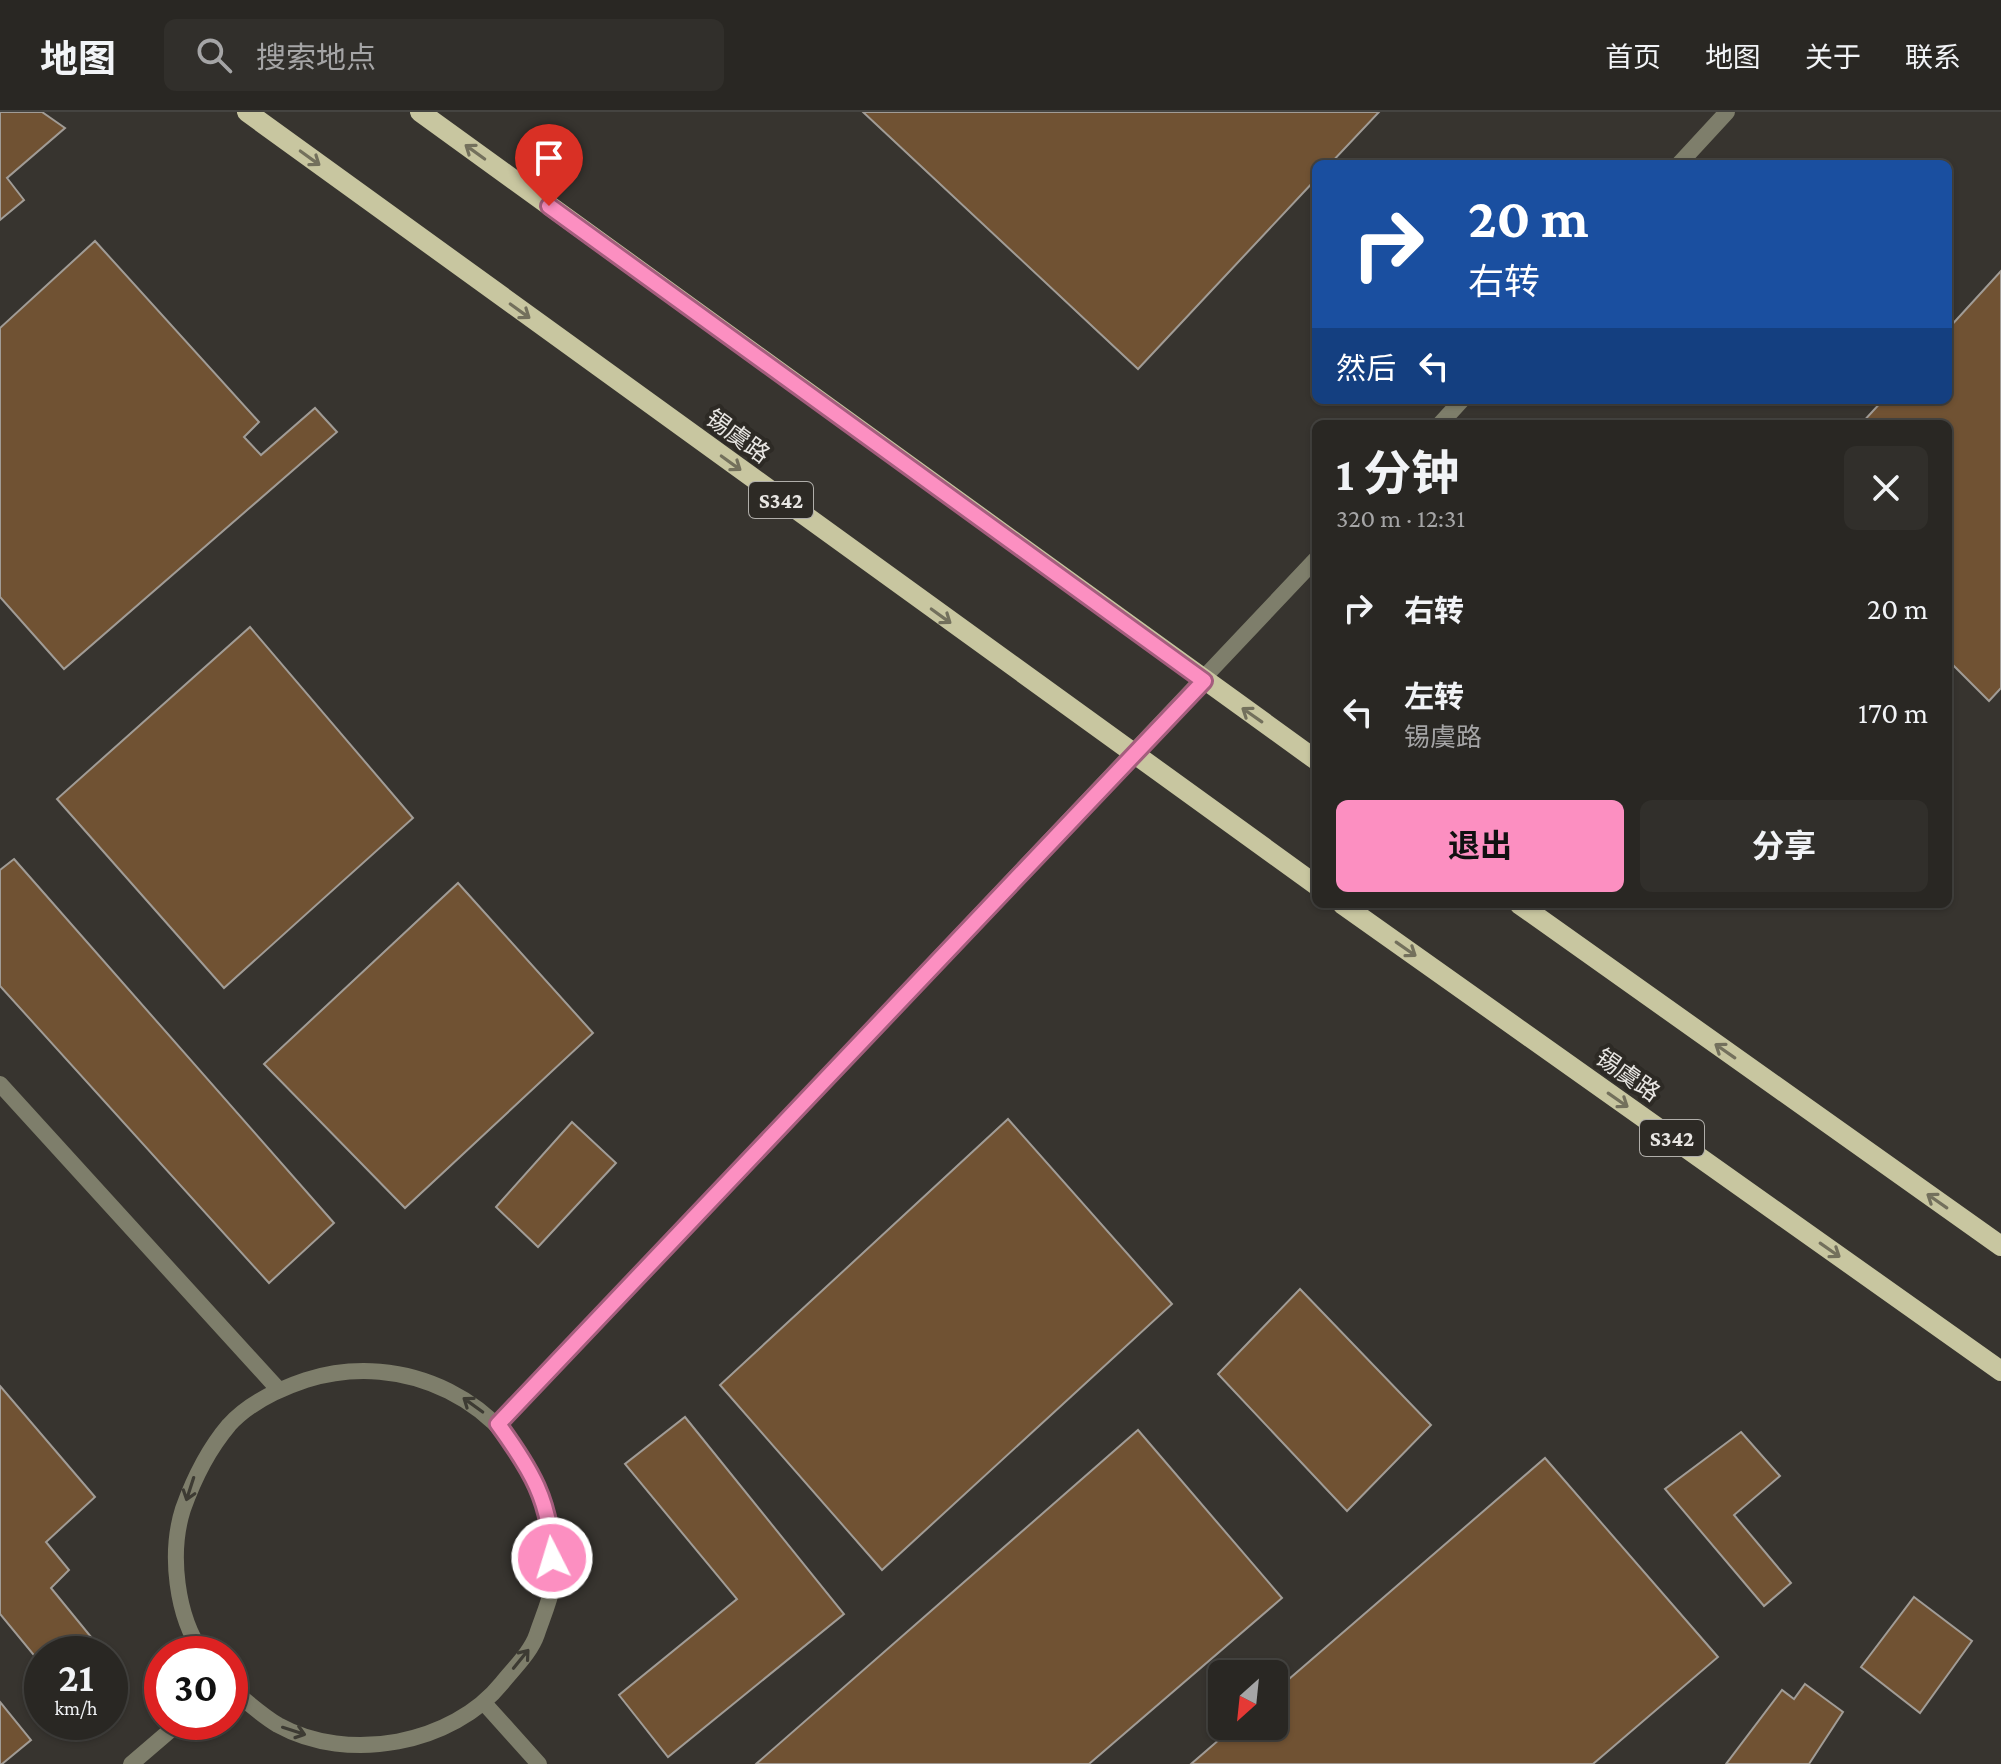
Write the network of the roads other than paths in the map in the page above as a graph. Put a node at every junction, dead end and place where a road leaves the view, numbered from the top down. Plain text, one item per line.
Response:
1 (247, 112) edge
2 (420, 112) edge
3 (1727, 112) edge
4 (1683, 160) edge
5 (1458, 404) edge
6 (1444, 420) edge
7 (1312, 563) edge
8 (1204, 681) junction
9 (1133, 756) junction
10 (1312, 757) edge
11 (1312, 882) edge
12 (1348, 908) edge
13 (1525, 908) edge
14 (0, 1084) edge
15 (2001, 1246) edge
16 (2001, 1371) edge
17 (278, 1389) junction
18 (498, 1424) junction
19 (193, 1636) edge
20 (248, 1702) edge
21 (485, 1704) junction
22 (159, 1740) edge
23 (131, 1764) edge
24 (539, 1764) edge

1 -> 9 main road, 锡虞路 / S342
8 -> 2 main road
3 - 4 street
5 - 6 street
7 - 8 street
8 - 9 street
10 -> 8 main road
9 - 11 main road, 锡虞路 / S342
9 - 18 street
12 -> 16 main road, 锡虞路 / S342
15 -> 13 main road
14 - 17 street
18 -> 17 street
17 -> 19 street
21 -> 18 street
20 -> 21 street
21 - 24 street
22 - 23 street

